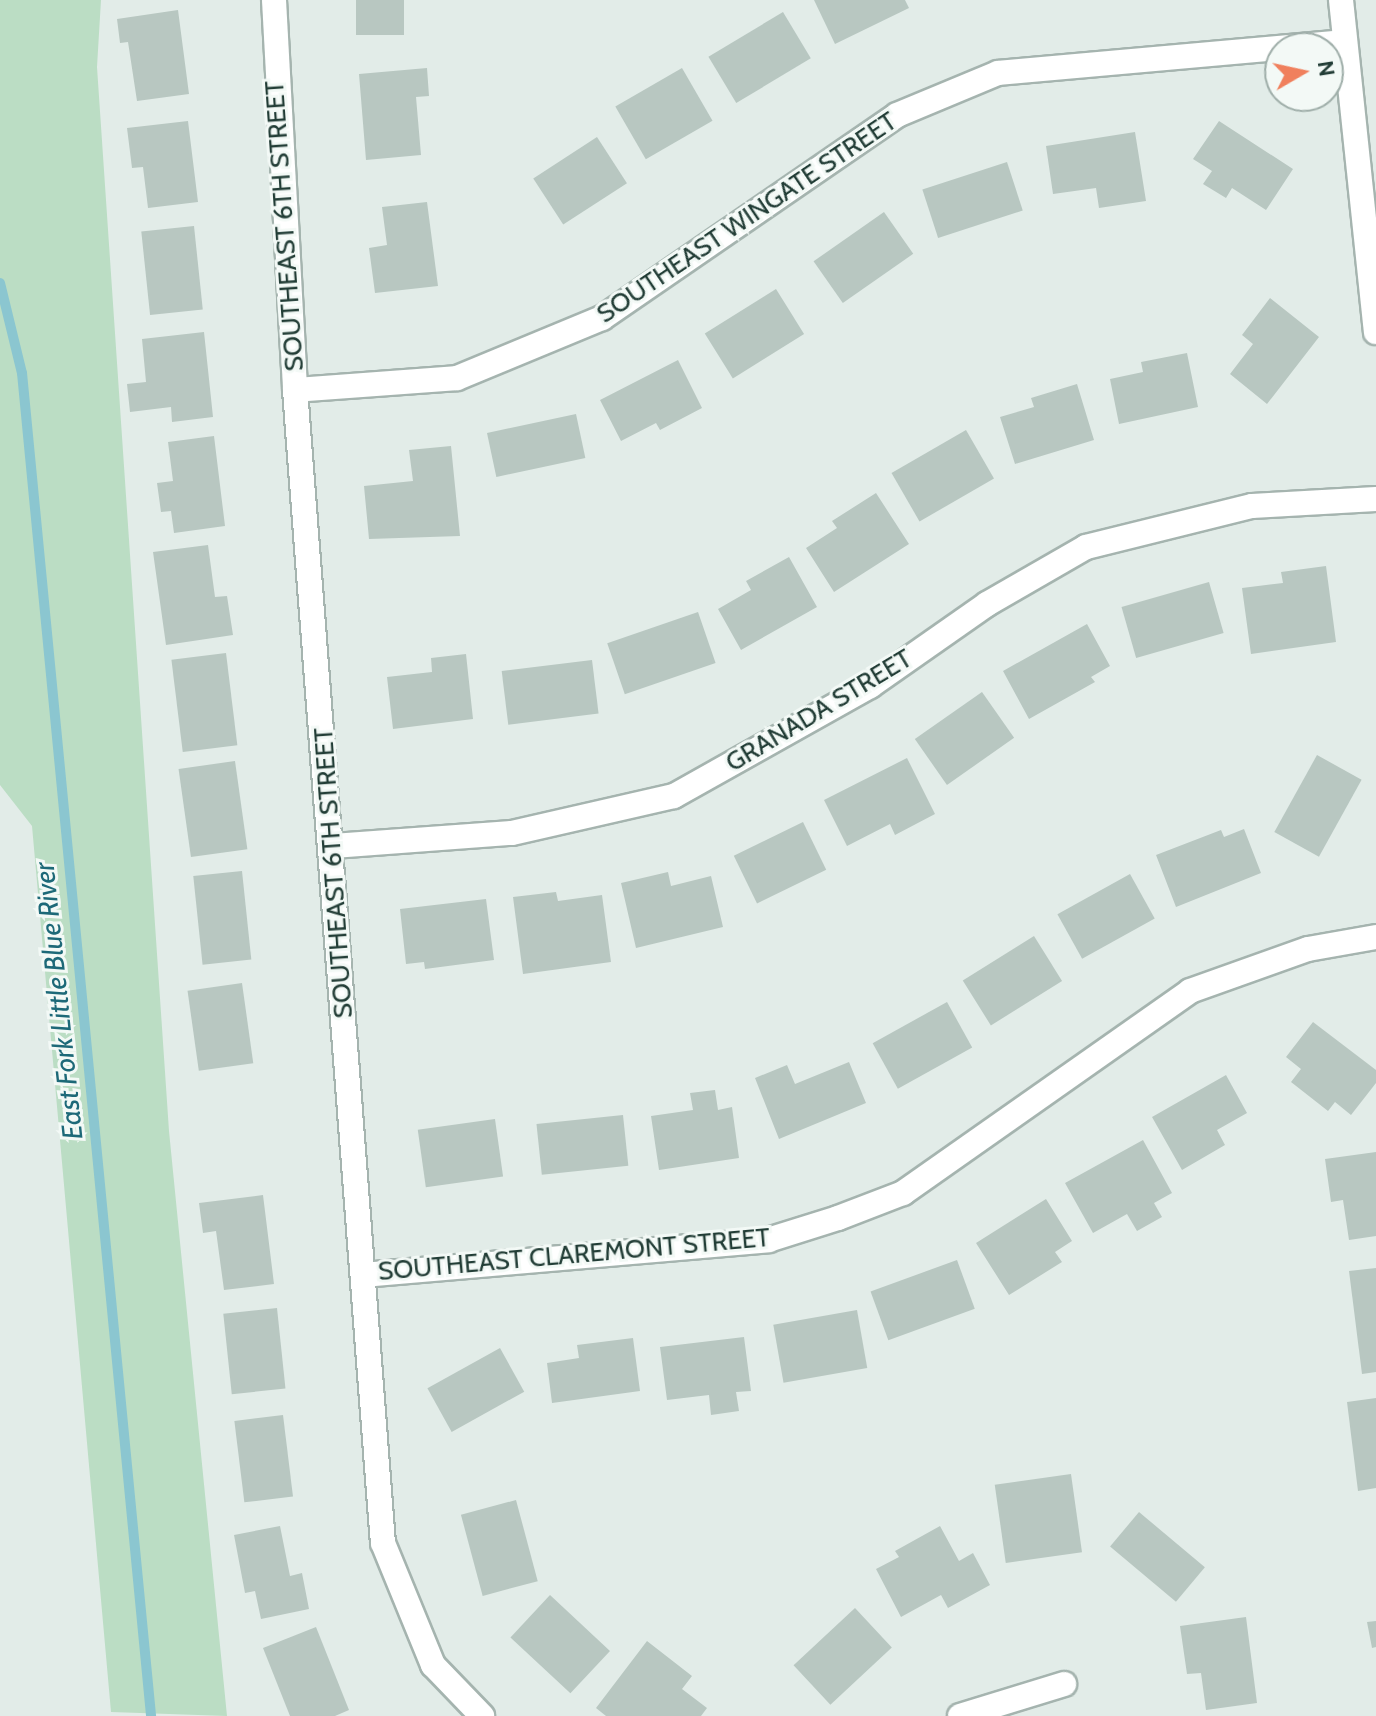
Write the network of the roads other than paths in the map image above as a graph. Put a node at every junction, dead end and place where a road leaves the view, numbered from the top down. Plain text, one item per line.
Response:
1 (274, 0) edge
2 (1341, 0) edge
3 (1345, 42) junction
4 (1376, 332) edge
5 (295, 390) junction
6 (1376, 499) edge
7 (333, 846) junction
8 (1376, 937) edge
9 (363, 1275) junction
10 (1064, 1684) dead end
11 (482, 1716) edge
12 (960, 1716) edge

1 - 5 street, SOUTHEAST 6TH STREET
2 - 3 street
3 - 4 street
3 - 5 street, SOUTHEAST WINGATE STREET
5 - 7 street, SOUTHEAST 6TH STREET
6 - 7 street, GRANADA STREET
7 - 9 street, SOUTHEAST 6TH STREET
8 - 9 street, SOUTHEAST CLAREMONT STREET
9 - 11 street, SOUTHEAST 6TH STREET
10 - 12 street

